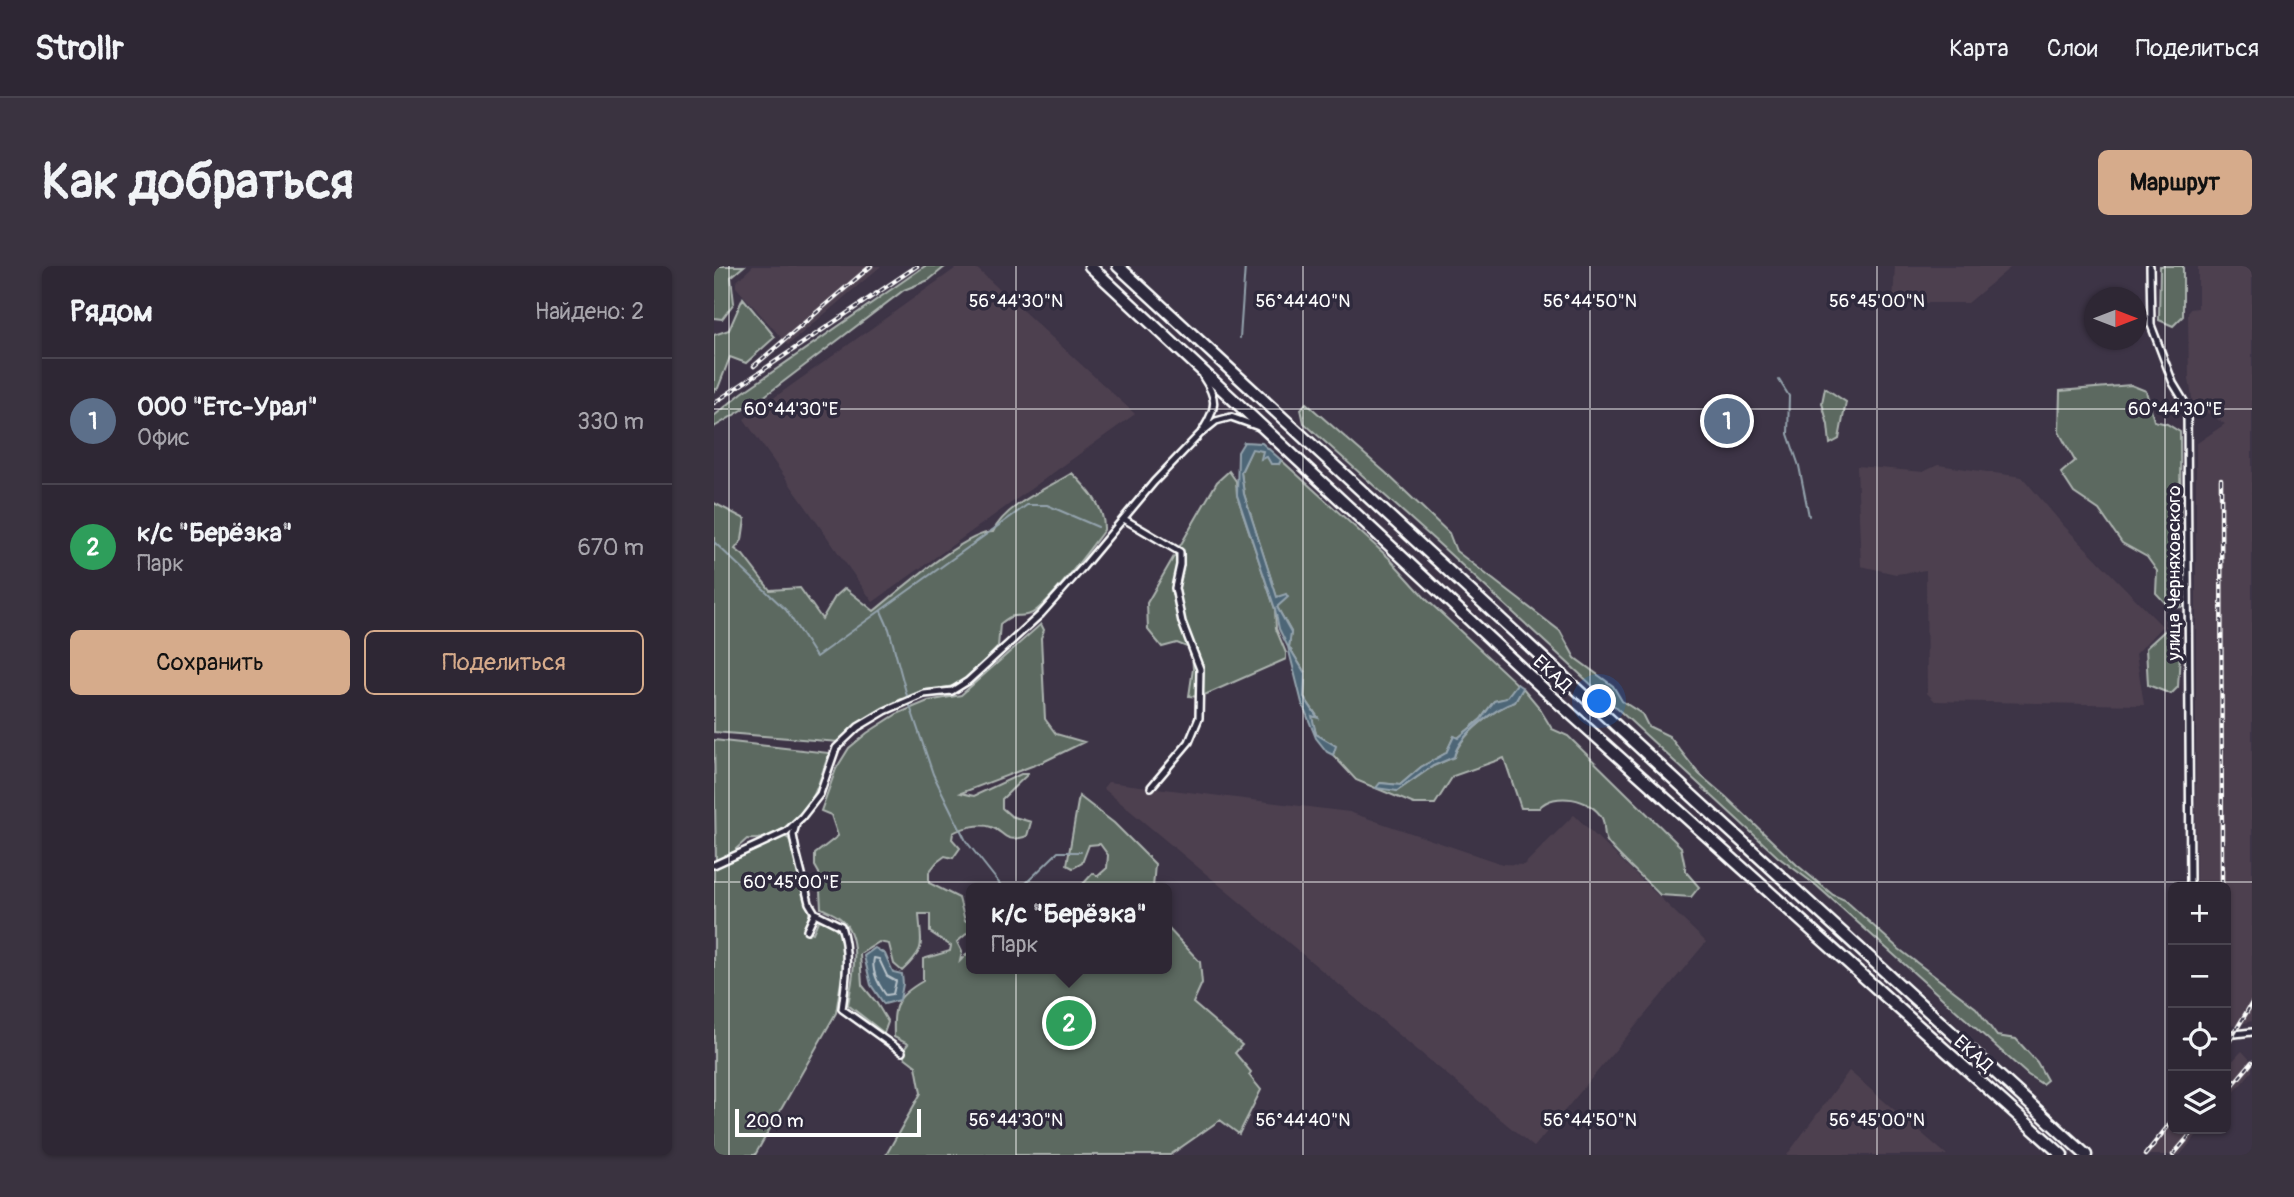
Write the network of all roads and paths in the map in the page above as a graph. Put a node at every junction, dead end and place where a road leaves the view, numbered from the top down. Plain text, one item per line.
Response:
1 (1090, 266) edge
2 (1118, 266) edge
3 (2150, 266) edge
4 (1197, 367) junction
5 (1264, 430) junction
6 (1200, 434) junction
7 (1124, 519) junction
8 (1150, 786) dead end
9 (796, 824) junction
10 (714, 865) edge
11 (2190, 882) edge
12 (815, 913) junction
13 (807, 930) dead end
14 (2252, 1032) edge
15 (2231, 1034) edge
16 (902, 1052) dead end
17 (2062, 1155) edge
18 (2086, 1155) edge

1 - 4 highway, ЕКАД
2 - 18 highway, ЕКАД
3 - 11 street, улица Черняховского
4 - 5 highway, ЕКАД
4 - 6 street
5 - 6 street
5 - 17 highway, ЕКАД
6 - 7 street
7 - 8 street
7 - 9 street
9 - 10 street
9 - 12 street
12 - 13 street
12 - 16 street
14 - 15 street

